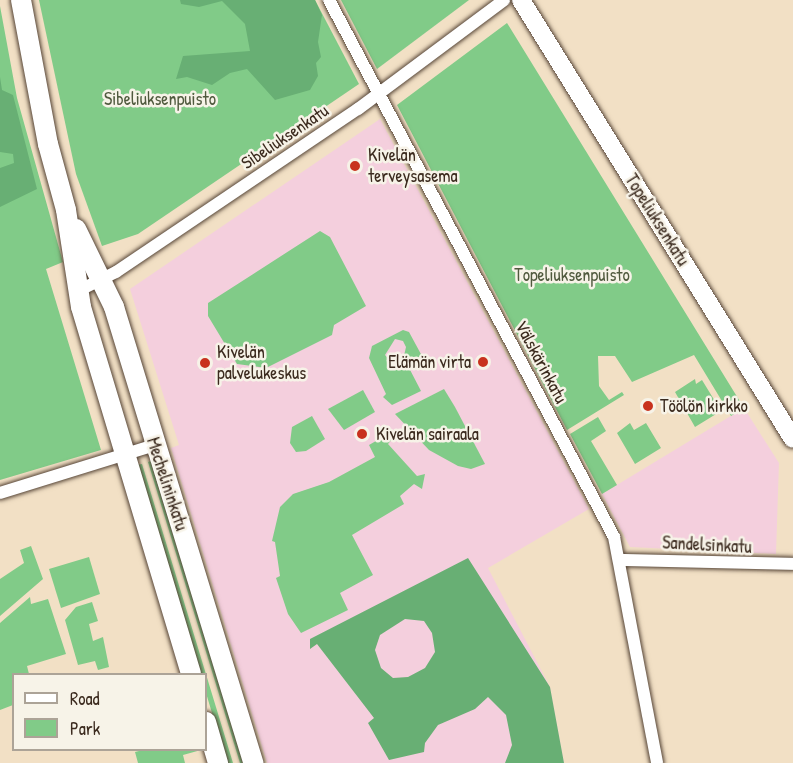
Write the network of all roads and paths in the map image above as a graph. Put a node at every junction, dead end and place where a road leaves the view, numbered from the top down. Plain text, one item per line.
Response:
1 (21, 0) edge
2 (329, 0) edge
3 (504, 0) edge
4 (521, 0) edge
5 (379, 95) junction
6 (66, 210) junction
7 (102, 281) junction
8 (78, 291) junction
9 (793, 440) edge
10 (155, 445) junction
11 (124, 455) junction
12 (0, 493) edge
13 (620, 560) junction
14 (793, 564) edge
15 (190, 673) edge
16 (207, 725) edge
17 (218, 763) edge
18 (254, 763) edge
19 (657, 763) edge

1 - 6 main road, Mechelininkatu
2 - 5 street, Välskärinkatu
3 - 5 street, Sibeliuksenkatu
4 - 9 main road, Topeliuksenkatu
5 - 7 street, Sibeliuksenkatu
5 - 13 street, Välskärinkatu
6 - 7 main road, Mechelininkatu
6 - 8 main road, Mechelininkatu
7 - 8 street, Sibeliuksenkatu
7 - 10 main road, Mechelininkatu
8 - 11 main road, Mechelininkatu
10 - 11 street
10 - 18 main road, Mechelininkatu
11 - 12 street
11 - 15 main road, Mechelininkatu
13 - 14 street, Sandelsinkatu
13 - 19 street, Välskärinkatu
16 - 17 main road

